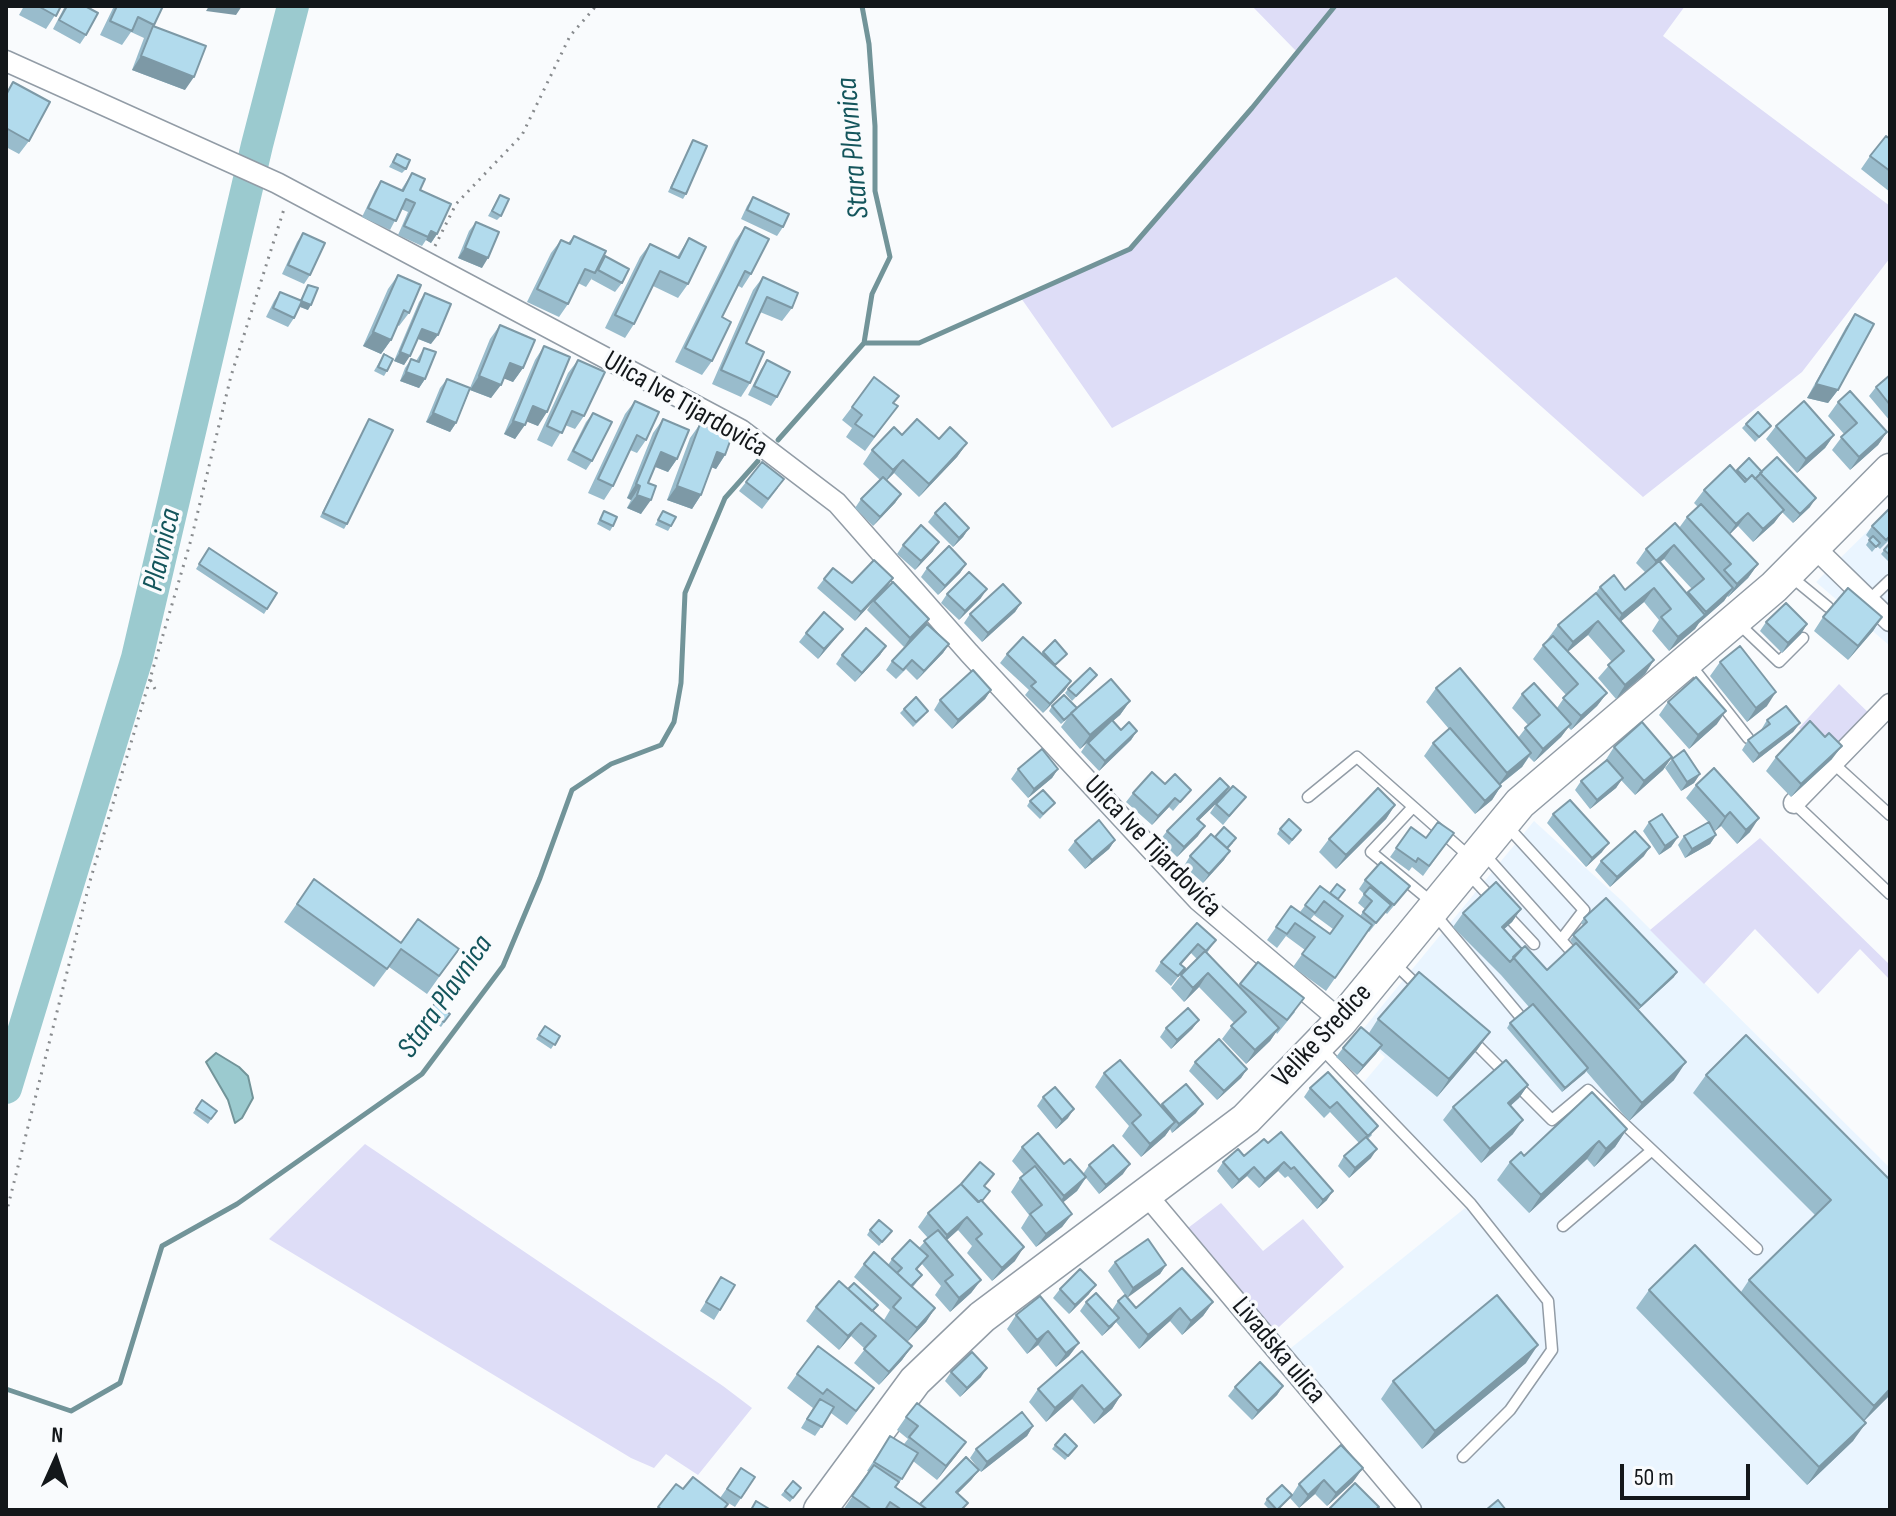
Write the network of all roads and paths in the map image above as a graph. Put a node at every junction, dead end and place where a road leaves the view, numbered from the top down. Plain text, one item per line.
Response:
1 (596, 6) edge
2 (6, 61) edge
3 (282, 193) junction
4 (293, 211) dead end
5 (426, 264) junction
6 (1890, 470) edge
7 (1815, 548) junction
8 (1787, 574) junction
9 (1890, 580) edge
10 (1868, 601) junction
11 (1828, 607) edge
12 (1734, 619) junction
13 (1890, 621) edge
14 (1803, 638) edge
15 (1686, 659) junction
16 (150, 679) junction
17 (155, 689) dead end
18 (1890, 704) edge
19 (1748, 738) edge
20 (1834, 764) junction
21 (1308, 797) dead end
22 (1794, 803) joint
23 (1413, 807) junction
24 (1890, 815) edge
25 (1504, 823) junction
26 (1473, 860) junction
27 (1890, 894) edge
28 (1434, 908) junction
29 (1561, 940) junction
30 (1534, 944) dead end
31 (1391, 960) junction
32 (1581, 963) edge
33 (1434, 1002) edge
34 (1519, 1015) edge
35 (1341, 1021) junction
36 (1466, 1034) edge
37 (1318, 1045) junction
38 (1651, 1151) junction
39 (1145, 1193) junction
40 (6, 1214) edge
41 (1563, 1226) dead end
42 (1757, 1249) dead end
43 (1463, 1457) dead end
44 (820, 1510) edge
45 (1411, 1510) edge

1 - 5 path
2 - 3 street, Ulica Ive Tijardovića
3 - 4 path
3 - 5 street, Ulica Ive Tijardovića
3 - 16 path
5 - 35 street, Ulica Ive Tijardovića
6 - 7 main road, Velike Sredice
7 - 8 main road, Velike Sredice
7 - 10 street
8 - 11 lane
8 - 12 main road, Velike Sredice
9 - 10 lane
10 - 13 street
12 - 14 lane
12 - 15 main road, Velike Sredice
15 - 19 lane
15 - 25 main road, Velike Sredice
16 - 17 path
16 - 40 path
18 - 20 street
20 - 22 street
20 - 24 lane
21 - 23 lane
22 - 27 lane
23 - 26 lane
23 - 28 lane
25 - 26 main road, Velike Sredice
25 - 29 lane
26 - 28 main road, Velike Sredice
26 - 29 lane
26 - 30 lane
28 - 31 main road, Velike Sredice
28 - 34 lane
29 - 32 lane
31 - 33 lane
31 - 35 main road, Velike Sredice
35 - 37 main road, Velike Sredice
36 - 38 lane
37 - 39 main road, Velike Sredice
37 - 43 lane
38 - 41 lane
38 - 42 lane
39 - 44 main road, Velike Sredice
39 - 45 street, Livadska ulica

